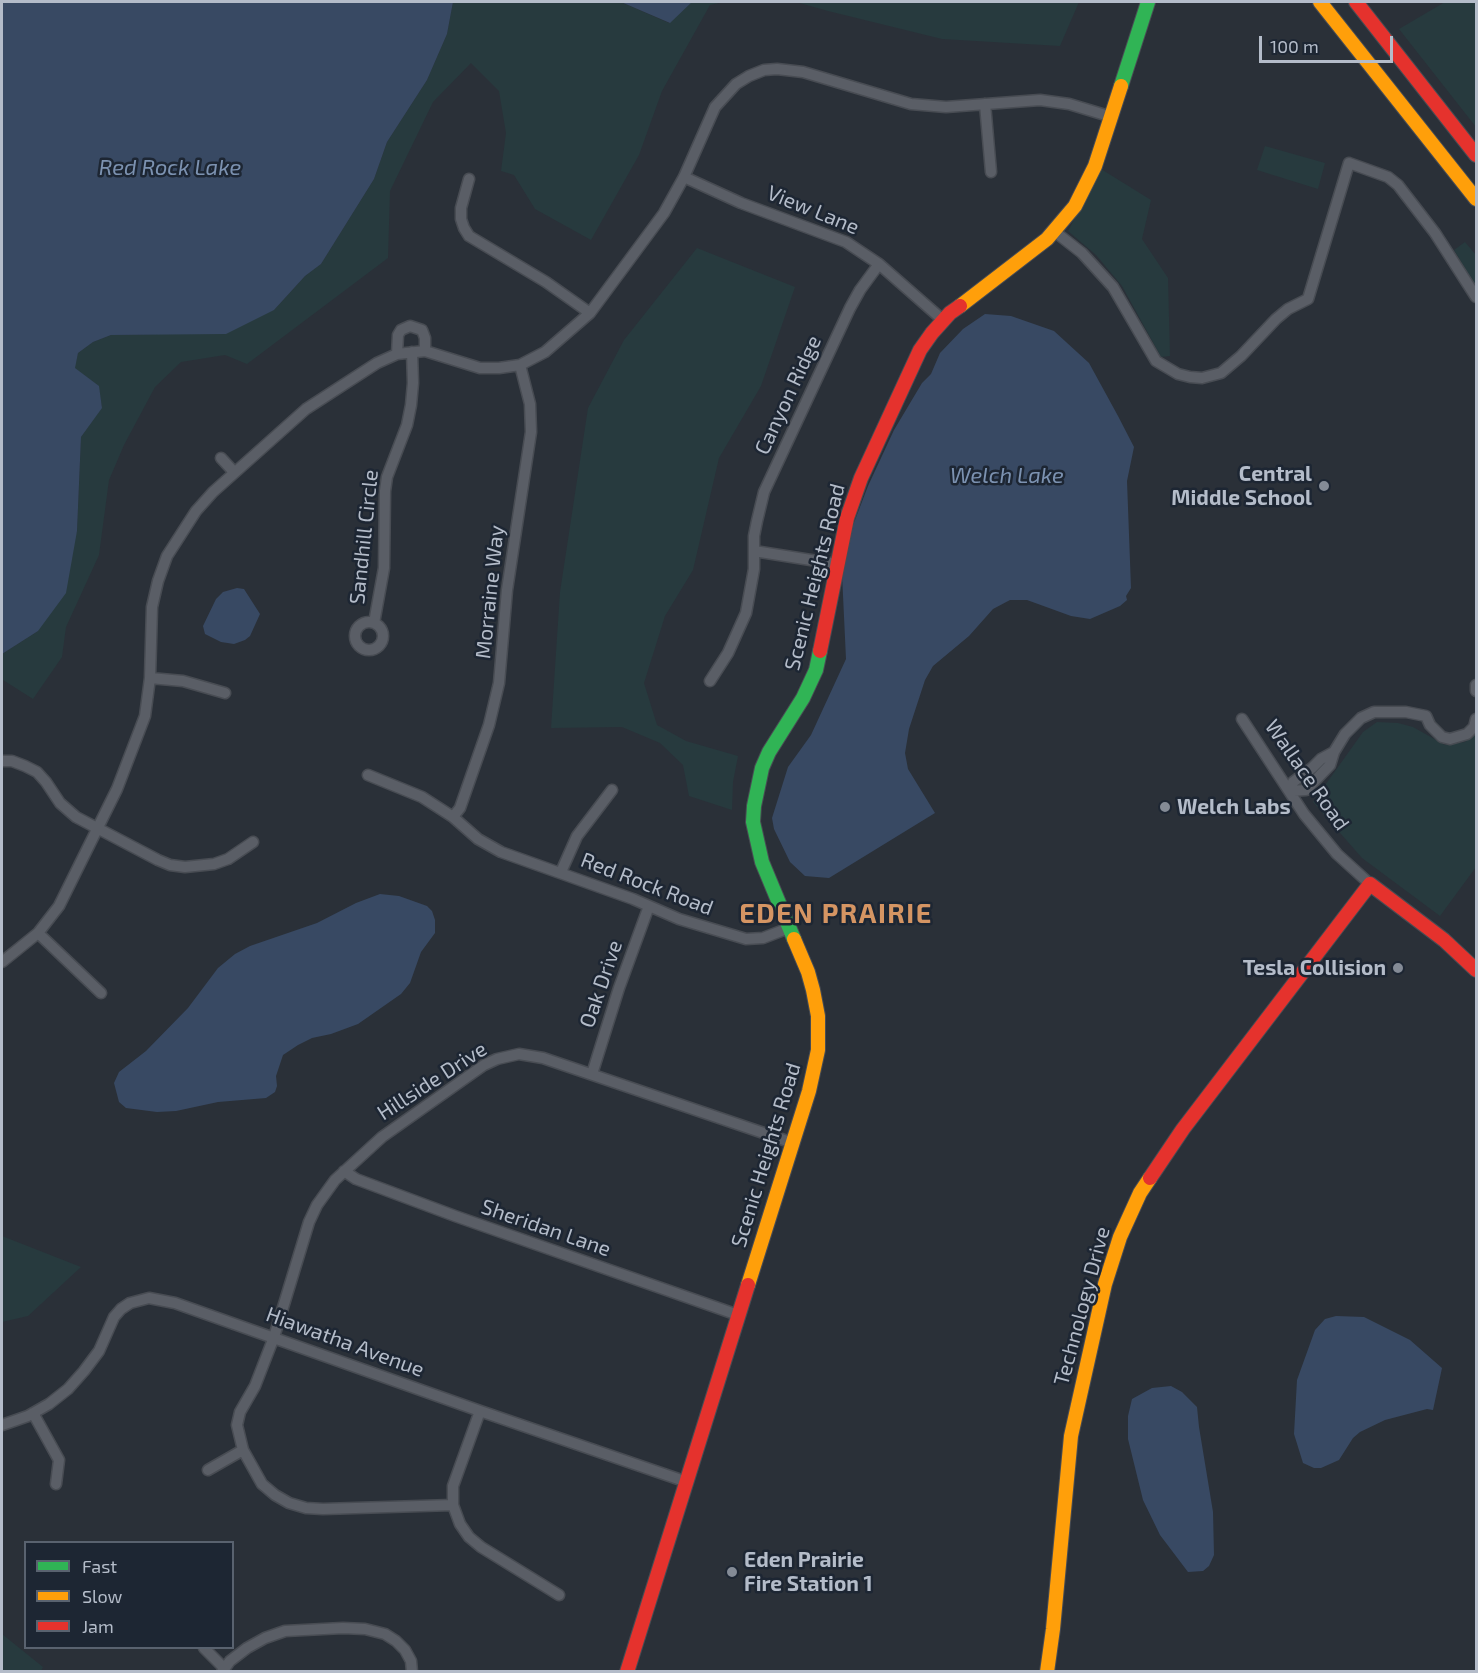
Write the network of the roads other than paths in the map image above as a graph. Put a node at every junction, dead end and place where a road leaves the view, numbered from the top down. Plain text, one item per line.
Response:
1 (1148, 2) edge
2 (1320, 2) edge
3 (1356, 2) edge
4 (752, 63) dead end
5 (757, 73) junction
6 (985, 104) junction
7 (1112, 117) junction
8 (1476, 155) edge
9 (991, 172) dead end
10 (684, 177) junction
11 (470, 179) dead end
12 (1476, 199) edge
13 (1054, 231) junction
14 (879, 264) junction
15 (1476, 297) edge
16 (590, 313) junction
17 (944, 321) junction
18 (412, 351) junction
19 (426, 351) junction
20 (397, 354) junction
21 (520, 364) junction
22 (221, 458) dead end
23 (234, 472) junction
24 (754, 551) junction
25 (836, 564) junction
26 (374, 623) dead end
27 (150, 678) junction
28 (710, 681) dead end
29 (1476, 685) edge
30 (1476, 692) edge
31 (225, 693) dead end
32 (1242, 719) dead end
33 (1476, 719) edge
34 (2, 761) edge
35 (368, 775) dead end
36 (612, 790) dead end
37 (1290, 791) junction
38 (453, 817) junction
39 (99, 828) junction
40 (253, 842) dead end
41 (561, 872) junction
42 (1370, 884) junction
43 (649, 906) junction
44 (789, 928) junction
45 (38, 933) junction
46 (2, 962) edge
47 (1476, 970) edge
48 (101, 993) dead end
49 (592, 1074) junction
50 (793, 1143) junction
51 (344, 1171) junction
52 (738, 1315) junction
53 (274, 1337) junction
54 (480, 1411) junction
55 (33, 1413) junction
56 (2, 1425) edge
57 (243, 1450) junction
58 (208, 1470) dead end
59 (687, 1482) junction
60 (56, 1484) dead end
61 (453, 1505) junction
62 (559, 1595) dead end
63 (206, 1649) edge
64 (223, 1670) edge
65 (412, 1671) edge
66 (627, 1671) edge
67 (1047, 1671) edge

1 - 7 main road, Scenic Heights Road
2 - 12 main road
3 - 8 main road
4 - 5 street
5 - 6 street
5 - 10 street
6 - 7 street
6 - 9 street
7 - 13 main road, Scenic Heights Road
10 - 14 street, View Lane
10 - 16 street
11 - 16 street
13 - 15 street
13 - 17 main road, Scenic Heights Road
14 - 17 street, View Lane
14 - 24 street, Canyon Ridge
16 - 21 street
17 - 25 main road, Scenic Heights Road
18 - 19 street
18 - 20 street
18 - 26 street, Sandhill Circle
19 - 20 street
19 - 21 street
20 - 23 street
21 - 38 street, Morraine Way
22 - 23 street
23 - 27 street
24 - 25 street
24 - 28 street, Canyon Ridge
25 - 44 main road, Scenic Heights Road
27 - 31 street
27 - 39 street
29 - 30 street
32 - 37 street, Wallace Road
33 - 37 street
34 - 39 street
35 - 38 street, Red Rock Road
36 - 41 street, Red Rock Road
37 - 42 street, Wallace Road
38 - 41 street, Red Rock Road
39 - 40 street
39 - 45 street
41 - 43 street, Red Rock Road
42 - 47 main road, Wallace Road
42 - 67 main road, Technology Drive
43 - 44 street, Red Rock Road
43 - 49 street, Oak Drive
44 - 50 main road, Scenic Heights Road
45 - 46 street
45 - 48 street
49 - 50 street, Hillside Drive
49 - 51 street, Hillside Drive
50 - 52 main road, Scenic Heights Road
51 - 52 street, Sheridan Lane
51 - 53 street, Hillside Drive
52 - 59 main road, Scenic Heights Road
53 - 54 street, Hiawatha Avenue
53 - 55 street, Hiawatha Avenue
53 - 57 street, Hillside Drive
54 - 59 street, Hiawatha Avenue
54 - 61 street
55 - 56 street, Hiawatha Avenue
55 - 60 street
57 - 58 street
57 - 61 street, Hillside Drive
59 - 66 main road, Scenic Heights Road
61 - 62 street
63 - 64 street
64 - 65 street

